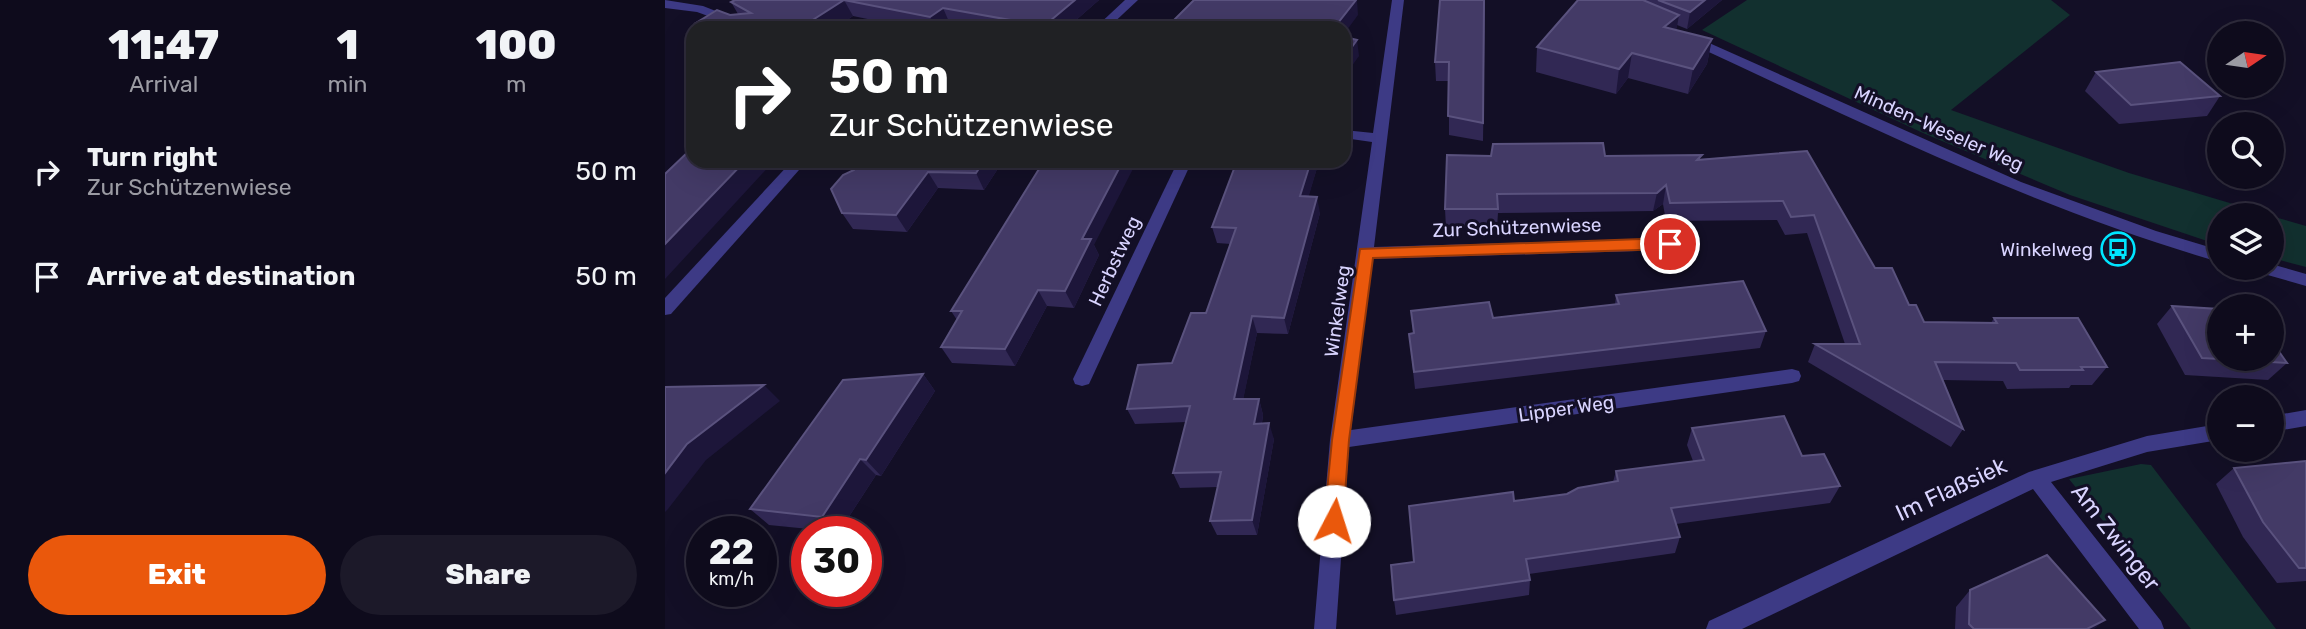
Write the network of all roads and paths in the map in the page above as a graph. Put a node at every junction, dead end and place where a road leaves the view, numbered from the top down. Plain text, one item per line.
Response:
1 (1132, 0) edge
2 (1398, 0) edge
3 (665, 4) edge
4 (733, 21) edge
5 (1109, 21) edge
6 (1674, 31) edge
7 (1351, 135) edge
8 (1379, 138) junction
9 (794, 168) edge
10 (1182, 168) edge
11 (1670, 244) dead end
12 (1366, 253) junction
13 (2207, 253) edge
14 (2284, 273) edge
15 (2306, 279) edge
16 (665, 309) edge
17 (1792, 376) dead end
18 (1082, 379) dead end
19 (2306, 418) edge
20 (2284, 422) edge
21 (2207, 434) edge
22 (1341, 440) junction
23 (2036, 478) junction
24 (1325, 629) edge
25 (1717, 629) edge
26 (2153, 629) edge

1 - 5 street
2 - 8 street, Winkelweg
3 - 4 street
6 - 13 street, Minden-Weseler Weg
7 - 8 street
8 - 12 street, Winkelweg
9 - 16 street
10 - 18 street, Herbstweg
11 - 12 street, Zur Schützenwiese
12 - 22 street, Winkelweg
14 - 15 street
17 - 22 street, Lipper Weg
19 - 20 street
21 - 23 street, Im Flaßsiek
22 - 24 street, Winkelweg
23 - 25 street, Im Flaßsiek
23 - 26 street, Am Zwinger

